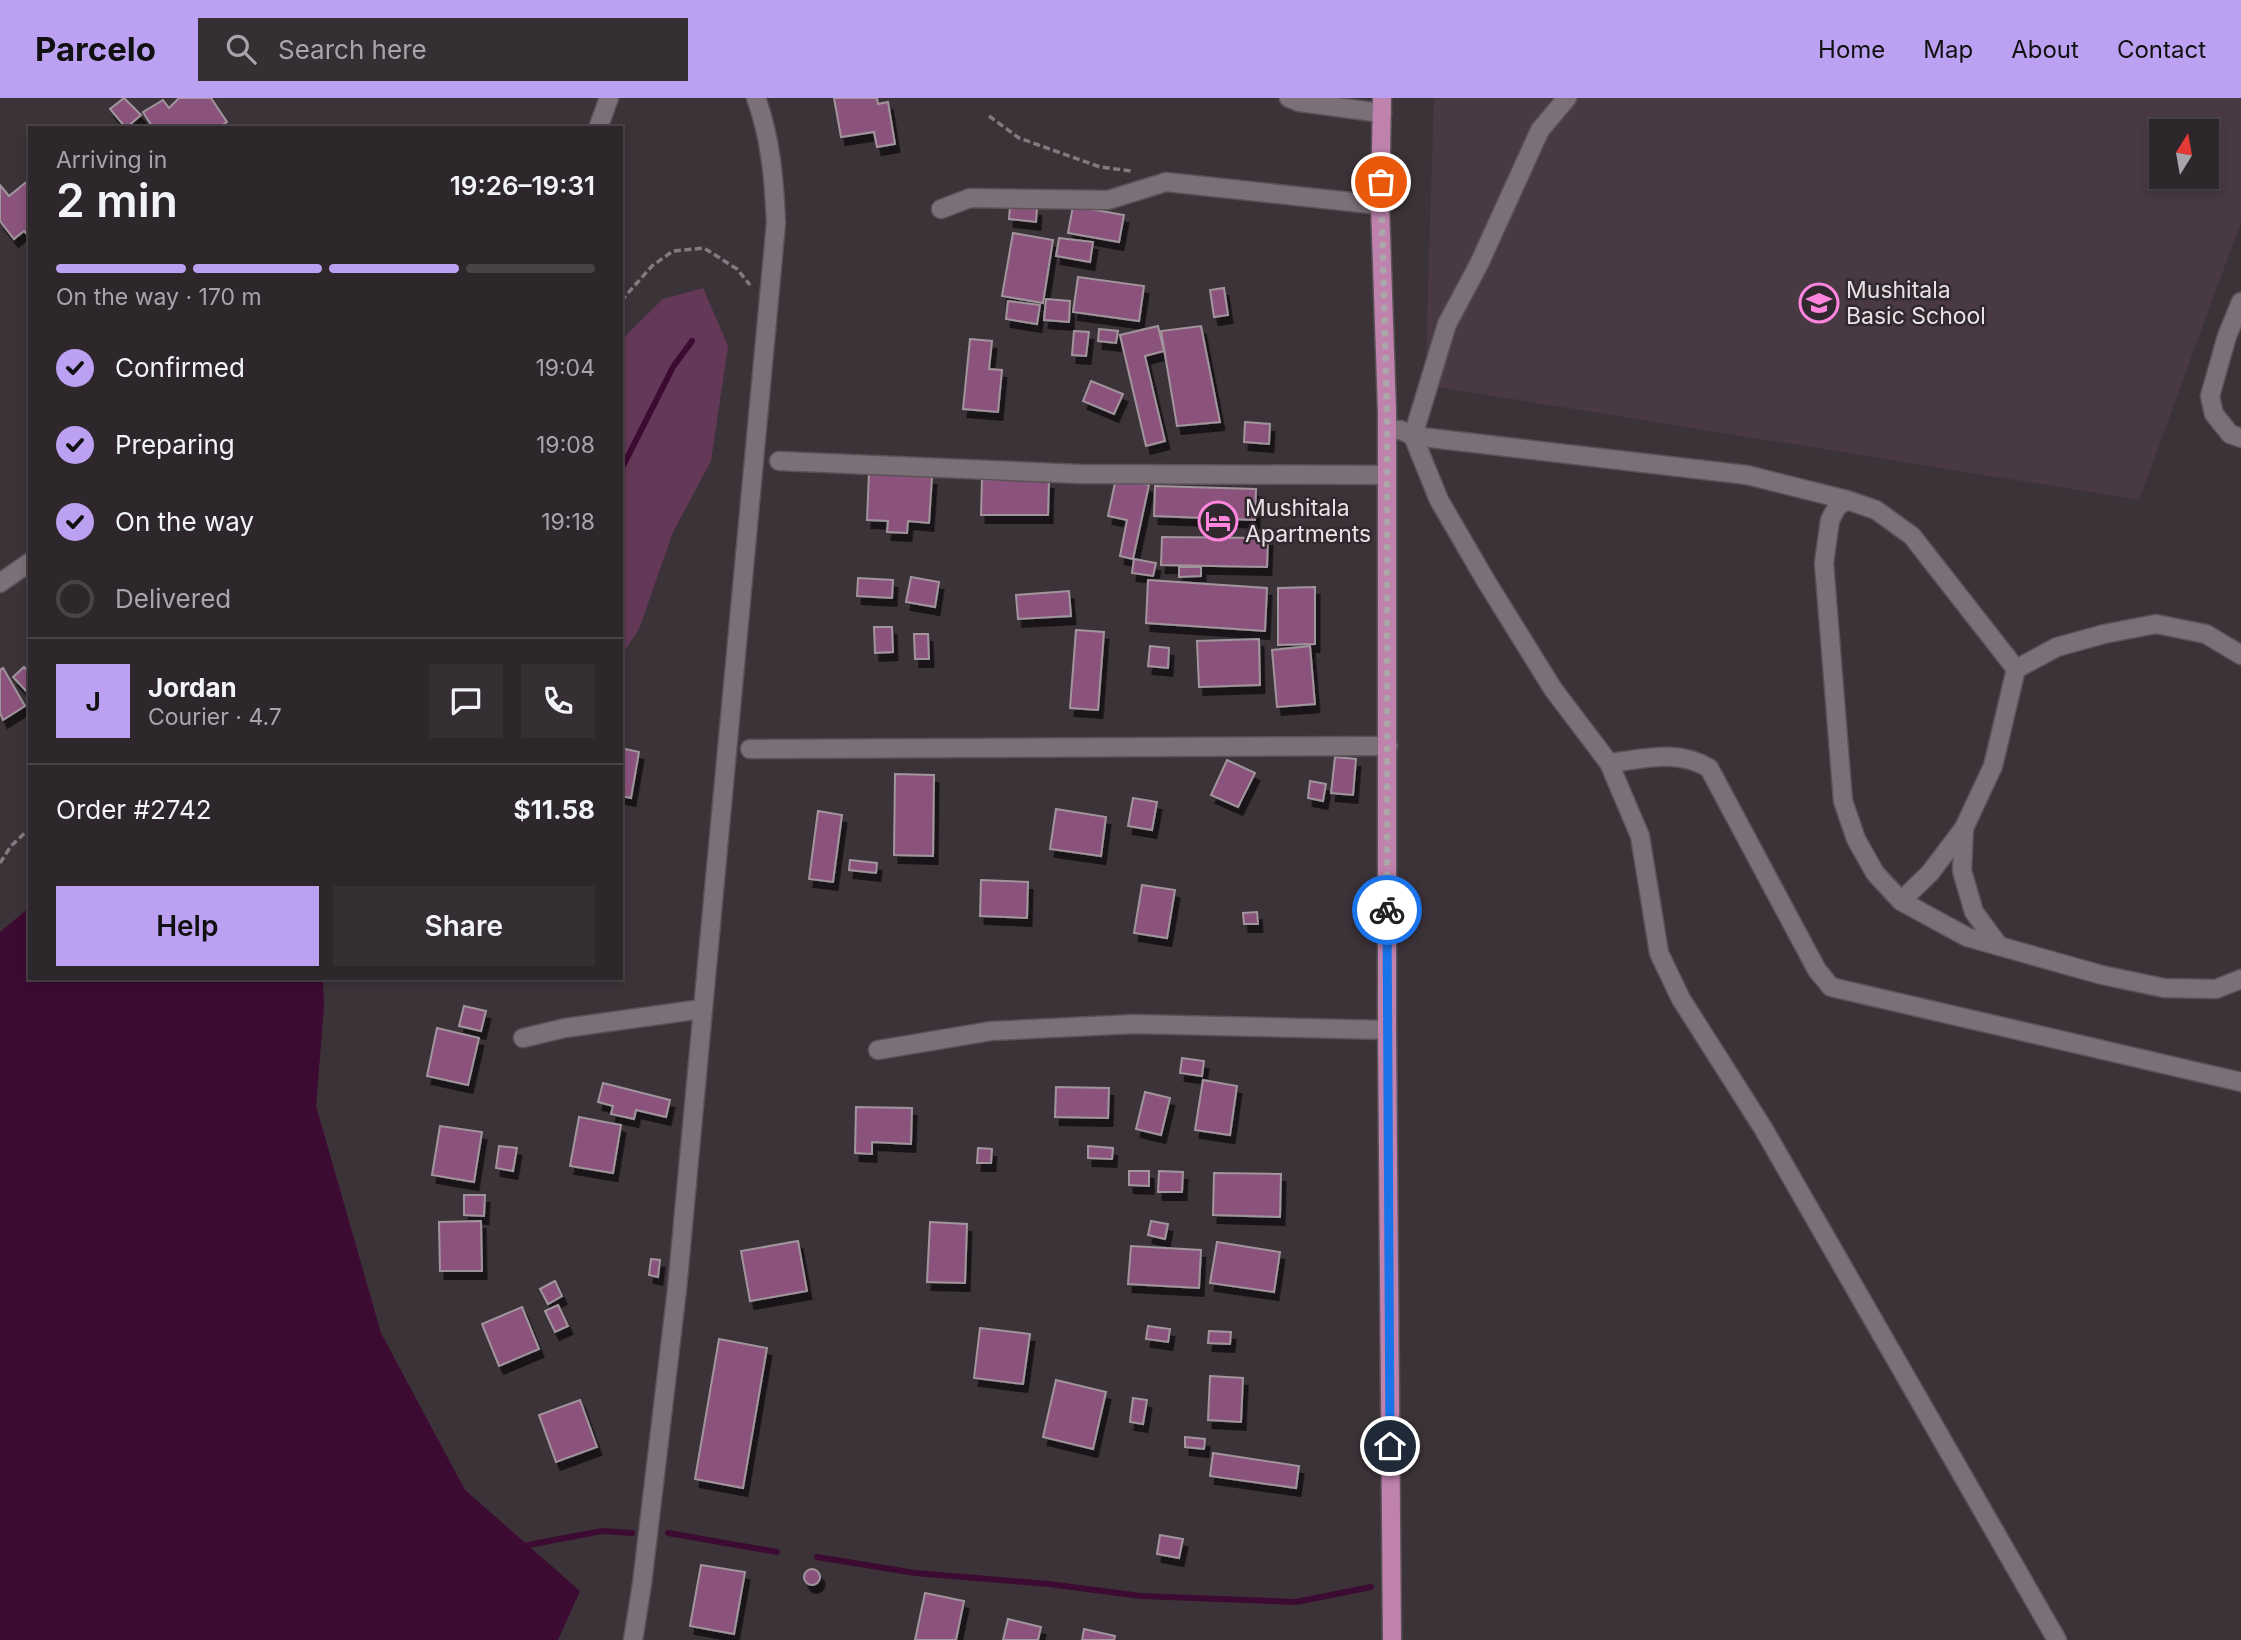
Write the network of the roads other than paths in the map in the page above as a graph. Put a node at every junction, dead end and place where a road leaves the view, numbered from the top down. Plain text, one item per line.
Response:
1 (609, 98) edge
2 (756, 98) edge
3 (1289, 98) edge
4 (1567, 98) edge
5 (1382, 105) edge
6 (599, 126) edge
7 (1380, 205) junction
8 (940, 209) dead end
9 (2241, 302) edge
10 (1387, 430) junction
11 (1413, 436) junction
12 (2241, 438) edge
13 (779, 461) dead end
14 (1386, 475) junction
15 (1847, 500) junction
16 (28, 563) edge
17 (0, 583) edge
18 (2241, 654) edge
19 (2016, 669) junction
20 (1388, 746) junction
21 (750, 749) dead end
22 (1609, 763) junction
23 (1964, 828) junction
24 (1901, 901) junction
25 (1999, 946) junction
26 (2241, 979) edge
27 (702, 1009) junction
28 (1387, 1030) junction
29 (523, 1038) dead end
30 (878, 1050) dead end
31 (2241, 1082) edge
32 (633, 1640) edge
33 (1392, 1640) edge
34 (2057, 1640) edge

1 - 6 street
2 - 27 street
3 - 5 street
4 - 11 street
5 - 7 main road
7 - 8 street
7 - 10 main road
9 - 12 street
10 - 11 street
10 - 14 main road
11 - 15 street
11 - 22 street
13 - 14 street
14 - 20 main road
15 - 19 street
15 - 24 street
16 - 17 street
18 - 19 street
19 - 23 street
20 - 21 street
20 - 28 main road
22 - 31 street
22 - 34 street
23 - 24 street
23 - 25 street
24 - 25 street
25 - 26 street
27 - 29 street
27 - 32 street
28 - 30 street
28 - 33 main road

